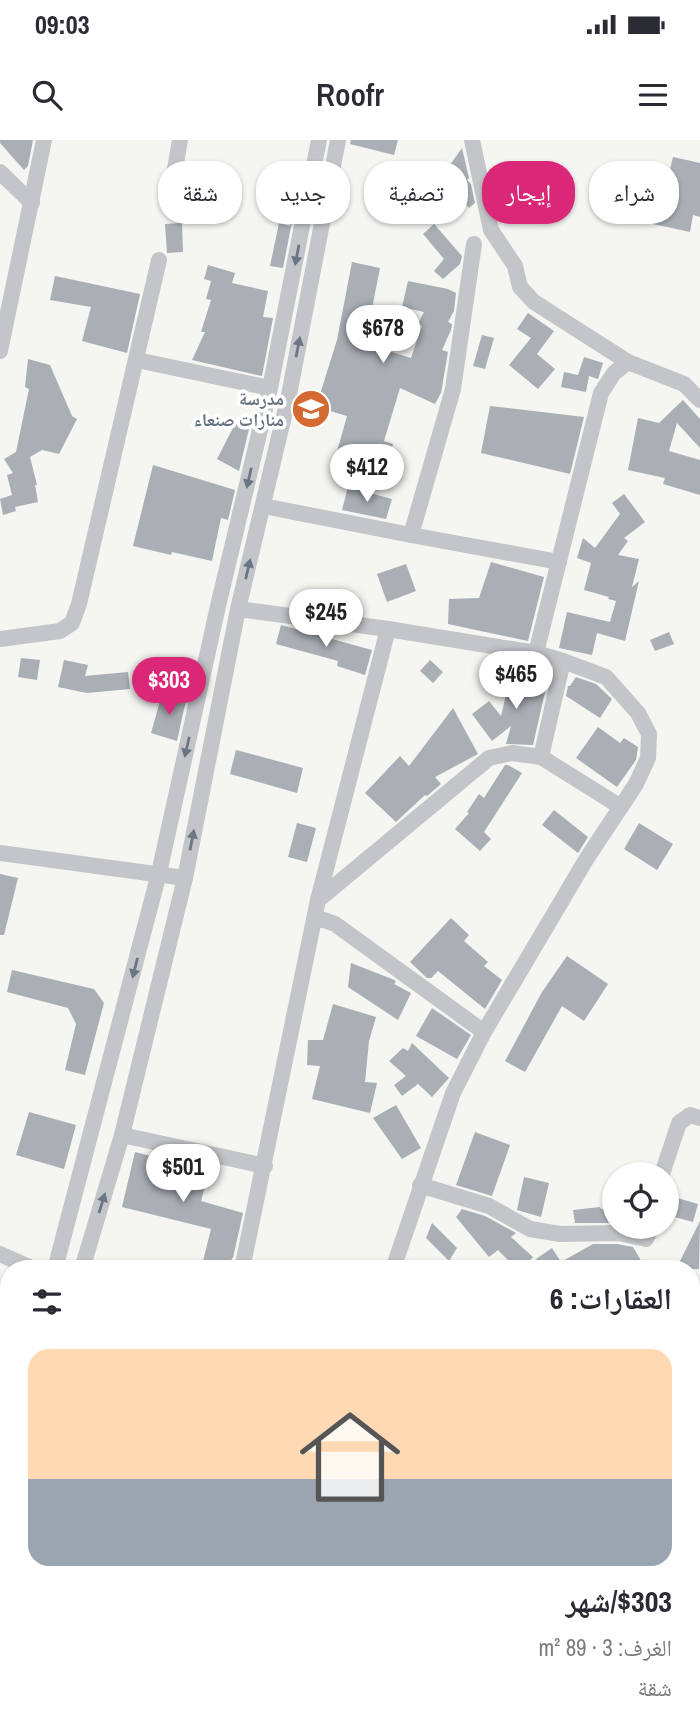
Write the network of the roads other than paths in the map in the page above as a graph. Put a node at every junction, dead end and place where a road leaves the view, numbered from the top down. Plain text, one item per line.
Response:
1 (44, 140) edge
2 (180, 140) edge
3 (319, 140) edge
4 (338, 140) edge
5 (472, 140) edge
6 (176, 161) edge
7 (0, 172) edge
8 (32, 203) junction
9 (474, 244) dead end
10 (159, 260) dead end
11 (0, 347) edge
12 (137, 360) junction
13 (628, 362) junction
14 (271, 388) junction
15 (700, 400) edge
16 (262, 506) junction
17 (411, 536) junction
18 (559, 562) junction
19 (238, 609) junction
20 (388, 629) junction
21 (0, 639) edge
22 (536, 653) junction
23 (563, 661) junction
24 (541, 757) junction
25 (621, 807) junction
26 (0, 853) edge
27 (159, 873) junction
28 (185, 878) junction
29 (318, 900) junction
30 (314, 920) junction
31 (124, 1014) junction
32 (150, 1020) junction
33 (484, 1032) junction
34 (700, 1118) edge
35 (122, 1135) junction
36 (666, 1162) edge
37 (265, 1166) junction
38 (420, 1185) junction
39 (602, 1233) edge
40 (57, 1260) edge
41 (85, 1260) edge
42 (244, 1260) edge
43 (396, 1260) edge

1 - 8 street
2 - 6 street
3 -> 14 street
16 -> 4 street
5 - 13 street
7 - 8 street
8 - 11 street
9 - 17 street
10 - 12 street
12 - 14 street
12 - 21 street
13 - 15 street
13 - 18 street
14 -> 27 street
16 - 17 street
19 -> 16 street
17 - 18 street
18 - 22 street
19 - 20 street
28 -> 19 street
20 - 22 street
20 - 29 street
22 - 23 street
23 - 24 street
23 - 25 street
24 - 25 street
24 - 29 street
25 - 33 street
26 - 27 street
27 - 28 street
27 -> 31 street
28 - 32 street
29 - 30 street
30 - 33 street
30 - 37 street
31 - 32 street
31 - 40 street
32 - 35 street
33 - 38 street
34 - 36 street
35 - 37 street
41 -> 35 street
37 - 42 street
38 - 39 street
38 - 43 street

